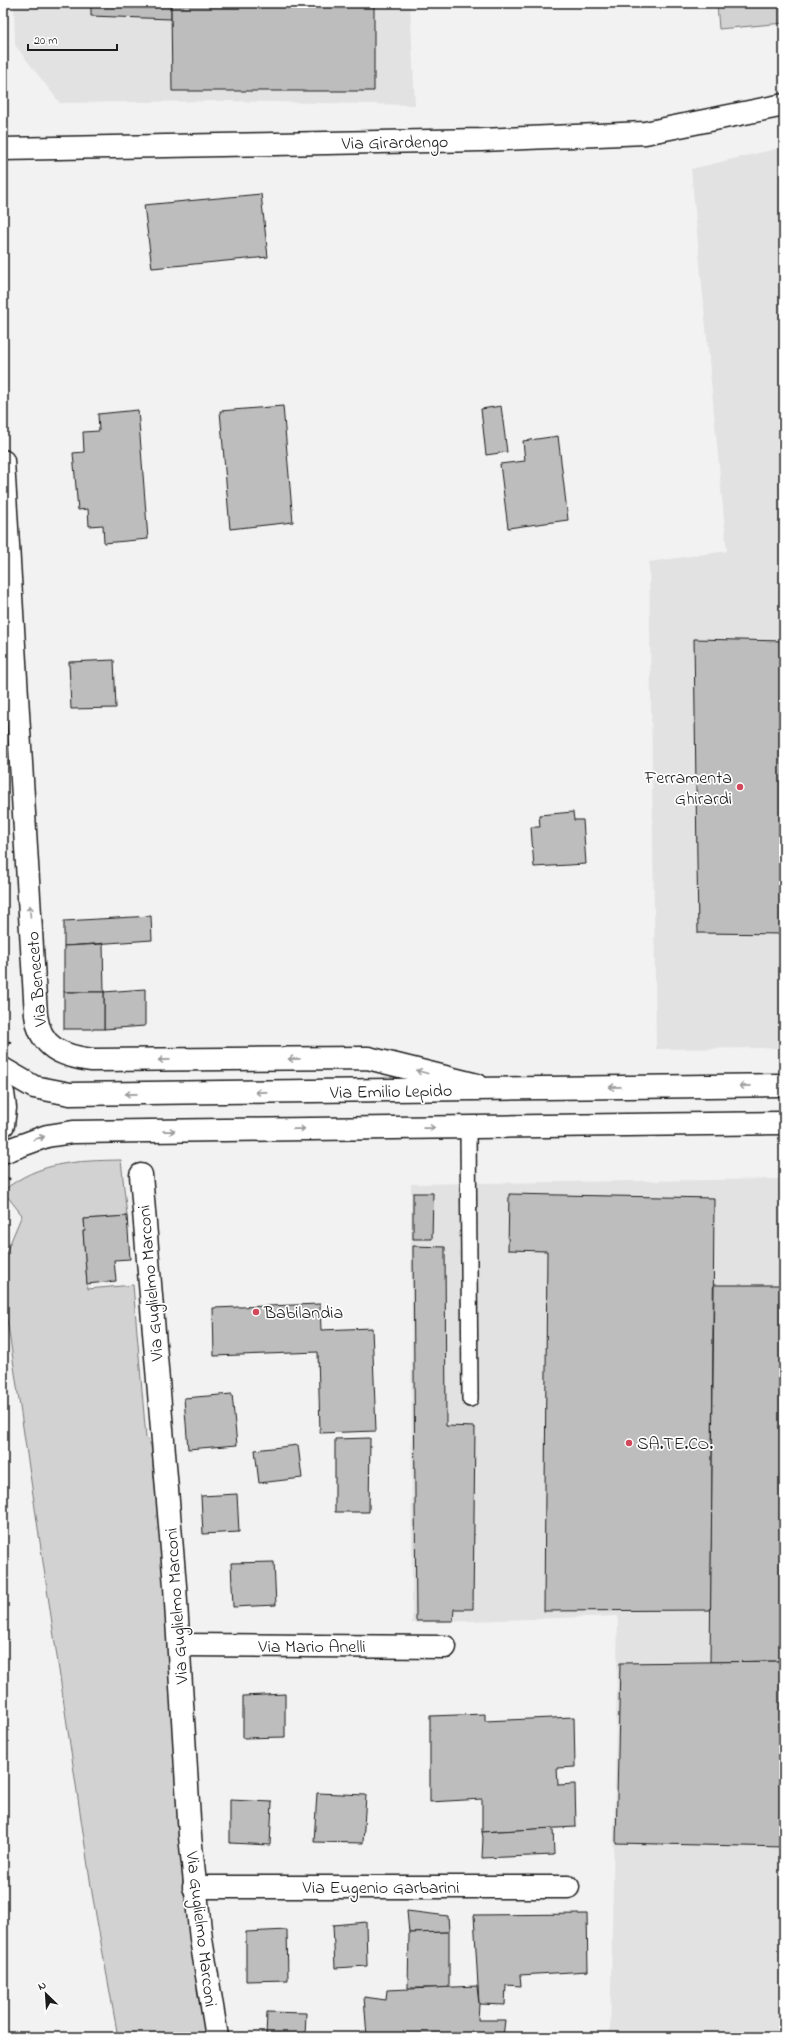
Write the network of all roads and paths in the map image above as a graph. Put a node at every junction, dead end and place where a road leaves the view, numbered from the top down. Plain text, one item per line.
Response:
1 (784, 105) edge
2 (3, 149) edge
3 (3, 461) edge
4 (7, 620) edge
5 (3, 1069) edge
6 (784, 1085) edge
7 (515, 1089) junction
8 (3, 1093) edge
9 (784, 1123) edge
10 (3, 1125) edge
11 (468, 1127) junction
12 (3, 1152) edge
13 (141, 1175) dead end
14 (470, 1399) dead end
15 (179, 1645) junction
16 (446, 1646) dead end
17 (194, 1887) junction
18 (568, 1887) dead end
19 (217, 2037) edge

1 - 2 street, Via Girardengo
3 - 4 street, Via Beneceto
7 -> 4 street, Via Beneceto
7 -> 5 street, Via Emilio Lepido
6 -> 7 street, Via Emilio Lepido
8 - 10 street
9 - 11 street, Via Emilio Lepido
12 -> 11 street, Via Emilio Lepido
11 - 14 lane
13 - 15 street, Via Guglielmo Marconi
15 - 16 street, Via Mario Anelli
15 - 17 street, Via Guglielmo Marconi
17 - 18 street, Via Eugenio Garbarini
17 - 19 street, Via Guglielmo Marconi

